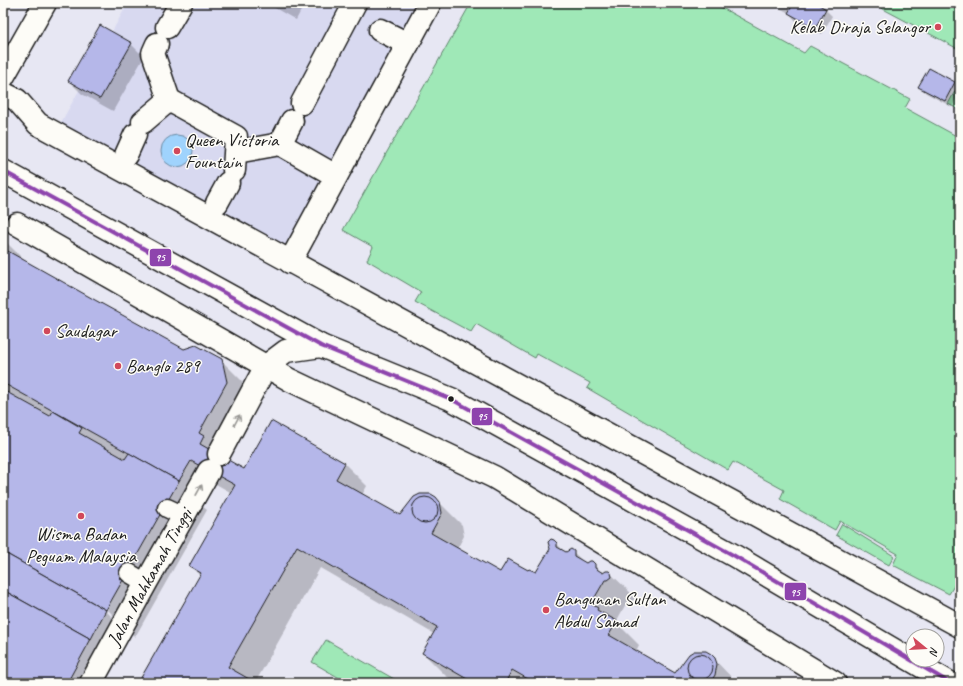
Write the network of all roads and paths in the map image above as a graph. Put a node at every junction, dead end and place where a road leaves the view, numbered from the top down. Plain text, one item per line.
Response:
1 (45, 3) edge
2 (181, 3) edge
3 (430, 3) edge
4 (362, 17) edge
5 (408, 44) junction
6 (3, 77) edge
7 (3, 93) edge
8 (169, 100) junction
9 (280, 144) junction
10 (122, 162) junction
11 (233, 168) junction
12 (3, 171) edge
13 (336, 176) junction
14 (213, 210) junction
15 (17, 224) dead end
16 (290, 262) junction
17 (321, 346) junction
18 (266, 366) junction
19 (960, 626) edge
20 (91, 683) edge
21 (835, 683) edge
22 (950, 683) edge

1 - 6 street
2 - 8 street
3 - 5 street
4 - 5 street
4 - 9 street
5 - 13 street
7 - 10 street
8 - 10 street
8 - 11 street
9 - 11 street
9 - 13 street
10 - 14 street
11 - 14 street
12 - 17 street
13 - 16 street
14 - 16 street
15 - 18 street
16 - 19 street
17 - 18 street, Jalan Mahkamah Tinggi
17 - 22 street
20 -> 18 street, Jalan Mahkamah Tinggi
18 - 21 street

